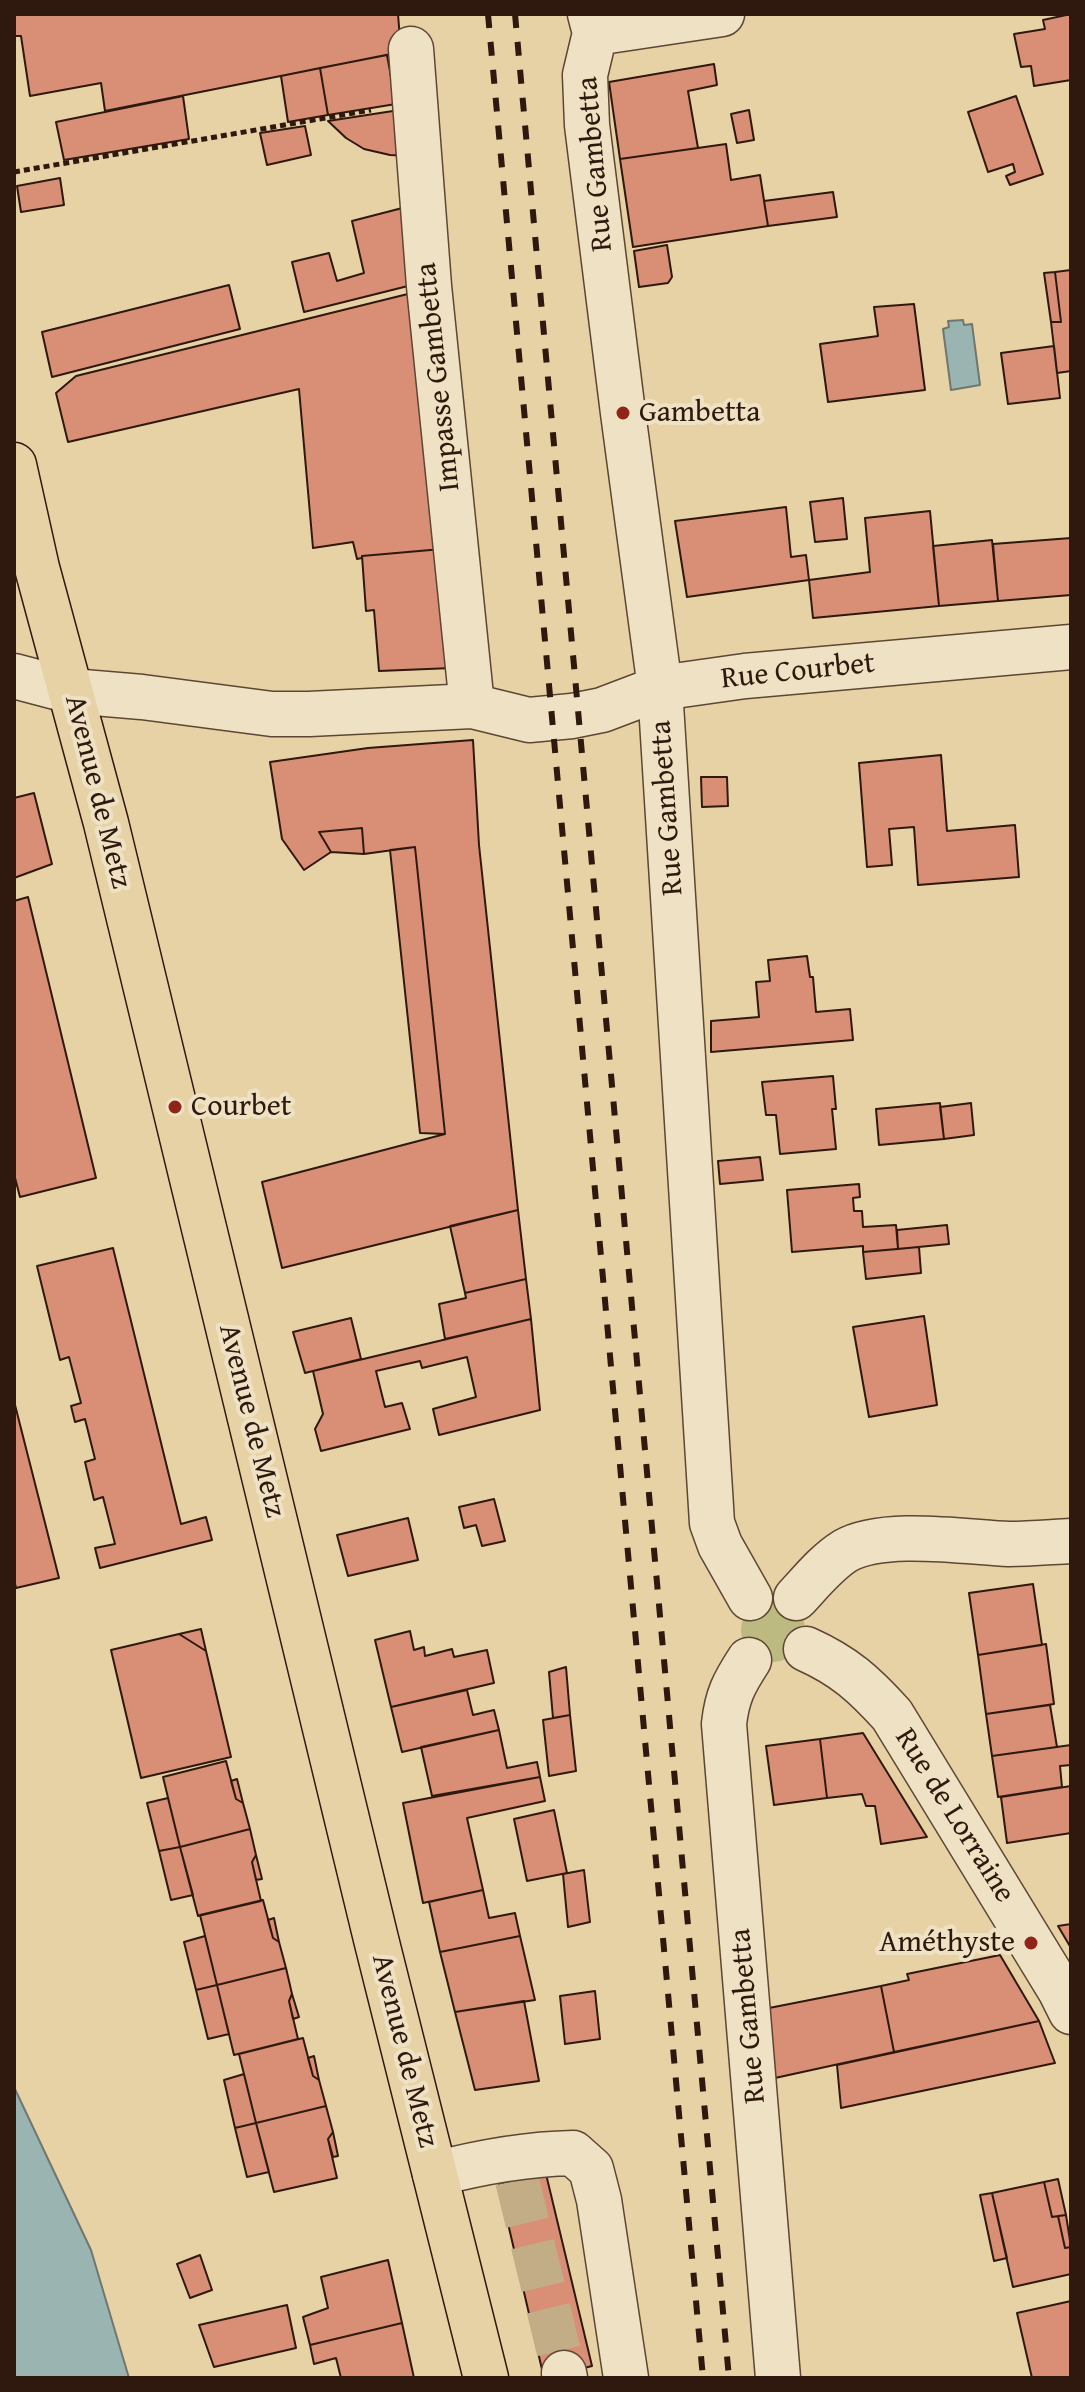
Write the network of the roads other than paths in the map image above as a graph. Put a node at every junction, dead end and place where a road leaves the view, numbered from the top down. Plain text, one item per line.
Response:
1 (722, 14) edge
2 (593, 24) edge
3 (411, 49) dead end
4 (14, 465) edge
5 (1071, 647) edge
6 (14, 676) edge
7 (660, 688) junction
8 (71, 691) junction
9 (472, 706) junction
10 (1071, 1541) edge
11 (750, 1598) junction
12 (796, 1598) junction
13 (806, 1649) junction
14 (749, 1660) junction
15 (1071, 2012) edge
16 (435, 2174) junction
17 (486, 2378) edge
18 (626, 2378) edge
19 (778, 2378) edge

1 - 2 street
2 - 7 street, Rue Gambetta
3 - 9 street, Impasse Gambetta
4 - 8 main road, Avenue de Metz
5 - 7 street, Rue Courbet
6 - 8 street
7 - 9 street, Rue Courbet
7 - 11 street, Rue Gambetta
8 - 9 street, Rue Courbet
8 - 16 main road, Avenue de Metz
10 - 12 street
11 - 12 street
11 - 14 street
12 - 13 street
13 - 14 street
13 - 15 street, Rue de Lorraine
14 - 19 street, Rue Gambetta
16 - 17 main road, Avenue de Metz
16 - 18 street

